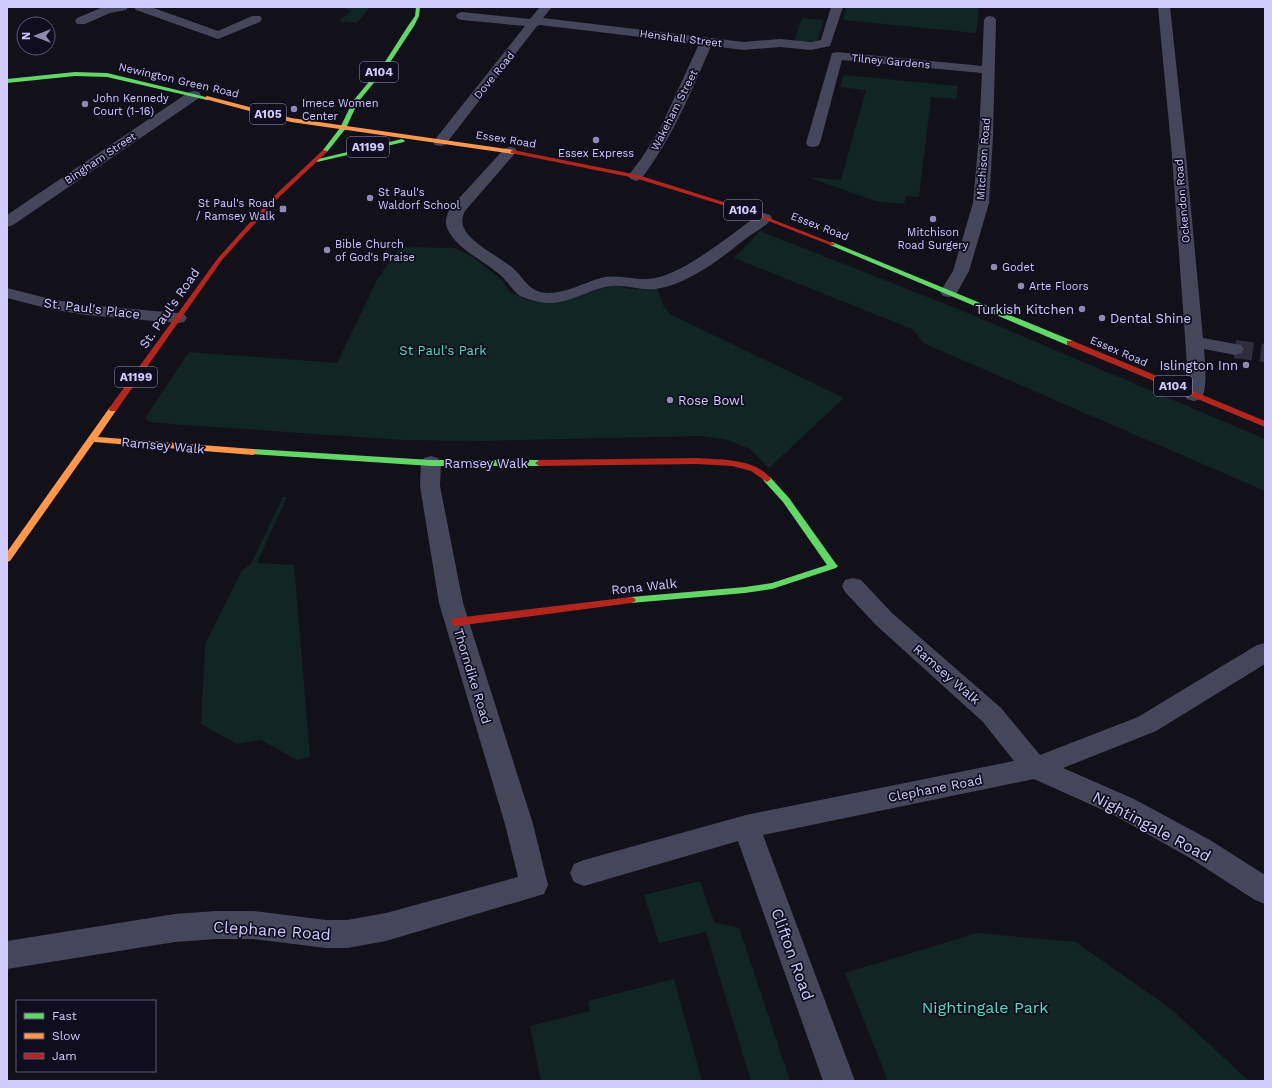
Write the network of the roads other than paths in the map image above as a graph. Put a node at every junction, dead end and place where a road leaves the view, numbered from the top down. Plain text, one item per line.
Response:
1 (122, 7) edge
2 (140, 7) edge
3 (418, 7) edge
4 (546, 7) edge
5 (837, 7) edge
6 (1164, 7) edge
7 (462, 16) dead end
8 (256, 19) dead end
9 (81, 20) dead end
10 (990, 20) dead end
11 (536, 22) junction
12 (707, 41) junction
13 (987, 70) junction
14 (8, 80) edge
15 (194, 95) junction
16 (343, 128) junction
17 (419, 139) junction
18 (440, 142) junction
19 (813, 143) dead end
20 (510, 151) junction
21 (317, 160) junction
22 (636, 176) junction
23 (764, 218) junction
24 (7, 222) edge
25 (949, 292) junction
26 (7, 293) edge
27 (178, 318) junction
28 (1194, 342) junction
29 (1235, 349) tunnel mouth
30 (1194, 395) junction
31 (1265, 424) edge
32 (92, 439) junction
33 (431, 463) junction
34 (7, 559) edge
35 (833, 566) joint
36 (853, 586) dead end
37 (456, 622) junction
38 (1265, 652) edge
39 (1034, 768) junction
40 (746, 827) junction
41 (584, 873) dead end
42 (534, 885) joint
43 (1265, 891) edge
44 (7, 956) edge
45 (839, 1081) edge

1 - 9 street
2 - 8 street
3 - 16 main road, A104
4 - 11 street, Dove Road
5 - 12 street, Henshall Street
6 - 28 street, Ockendon Road
7 - 11 street, Henshall Street
10 - 13 street, Mitchison Road
11 - 12 street, Henshall Street
11 - 18 street, Dove Road
12 - 22 street, Wakeham Street
13 - 19 street, Tilney Gardens
13 - 25 street, Mitchison Road
14 - 15 main road, Newington Green Road / A105
15 - 16 main road, Newington Green Road / A105
15 - 24 street, Bingham Street
16 - 17 main road, Essex Road / A104
16 - 21 main road, St. Paul's Road / A1199
17 - 18 main road, Essex Road / A104
17 - 21 main road, A1199
18 - 20 main road, Essex Road / A104
20 - 22 main road, Essex Road / A104
20 - 23 street
21 - 27 main road, St. Paul's Road / A1199
22 - 23 main road, Essex Road / A104
23 - 25 main road, Essex Road / A104
25 - 30 main road, Essex Road / A104
26 - 27 street, St. Paul's Place
27 - 32 main road, St. Paul's Road / A1199
28 - 29 street
28 - 30 street, Ockendon Road
30 - 31 main road, Essex Road / A104
32 - 33 main road, Ramsey Walk
32 - 34 main road, St. Paul's Road / A1199
33 - 35 main road, Ramsey Walk
33 - 37 street, Thorndike Road
35 - 37 main road, Rona Walk
36 - 39 street, Ramsey Walk
37 - 42 street, Thorndike Road
38 - 39 street, Clephane Road
39 - 40 street, Clephane Road
39 - 43 street, Nightingale Road
40 - 41 street, Clephane Road
40 - 45 street, Clifton Road
42 - 44 street, Clephane Road

